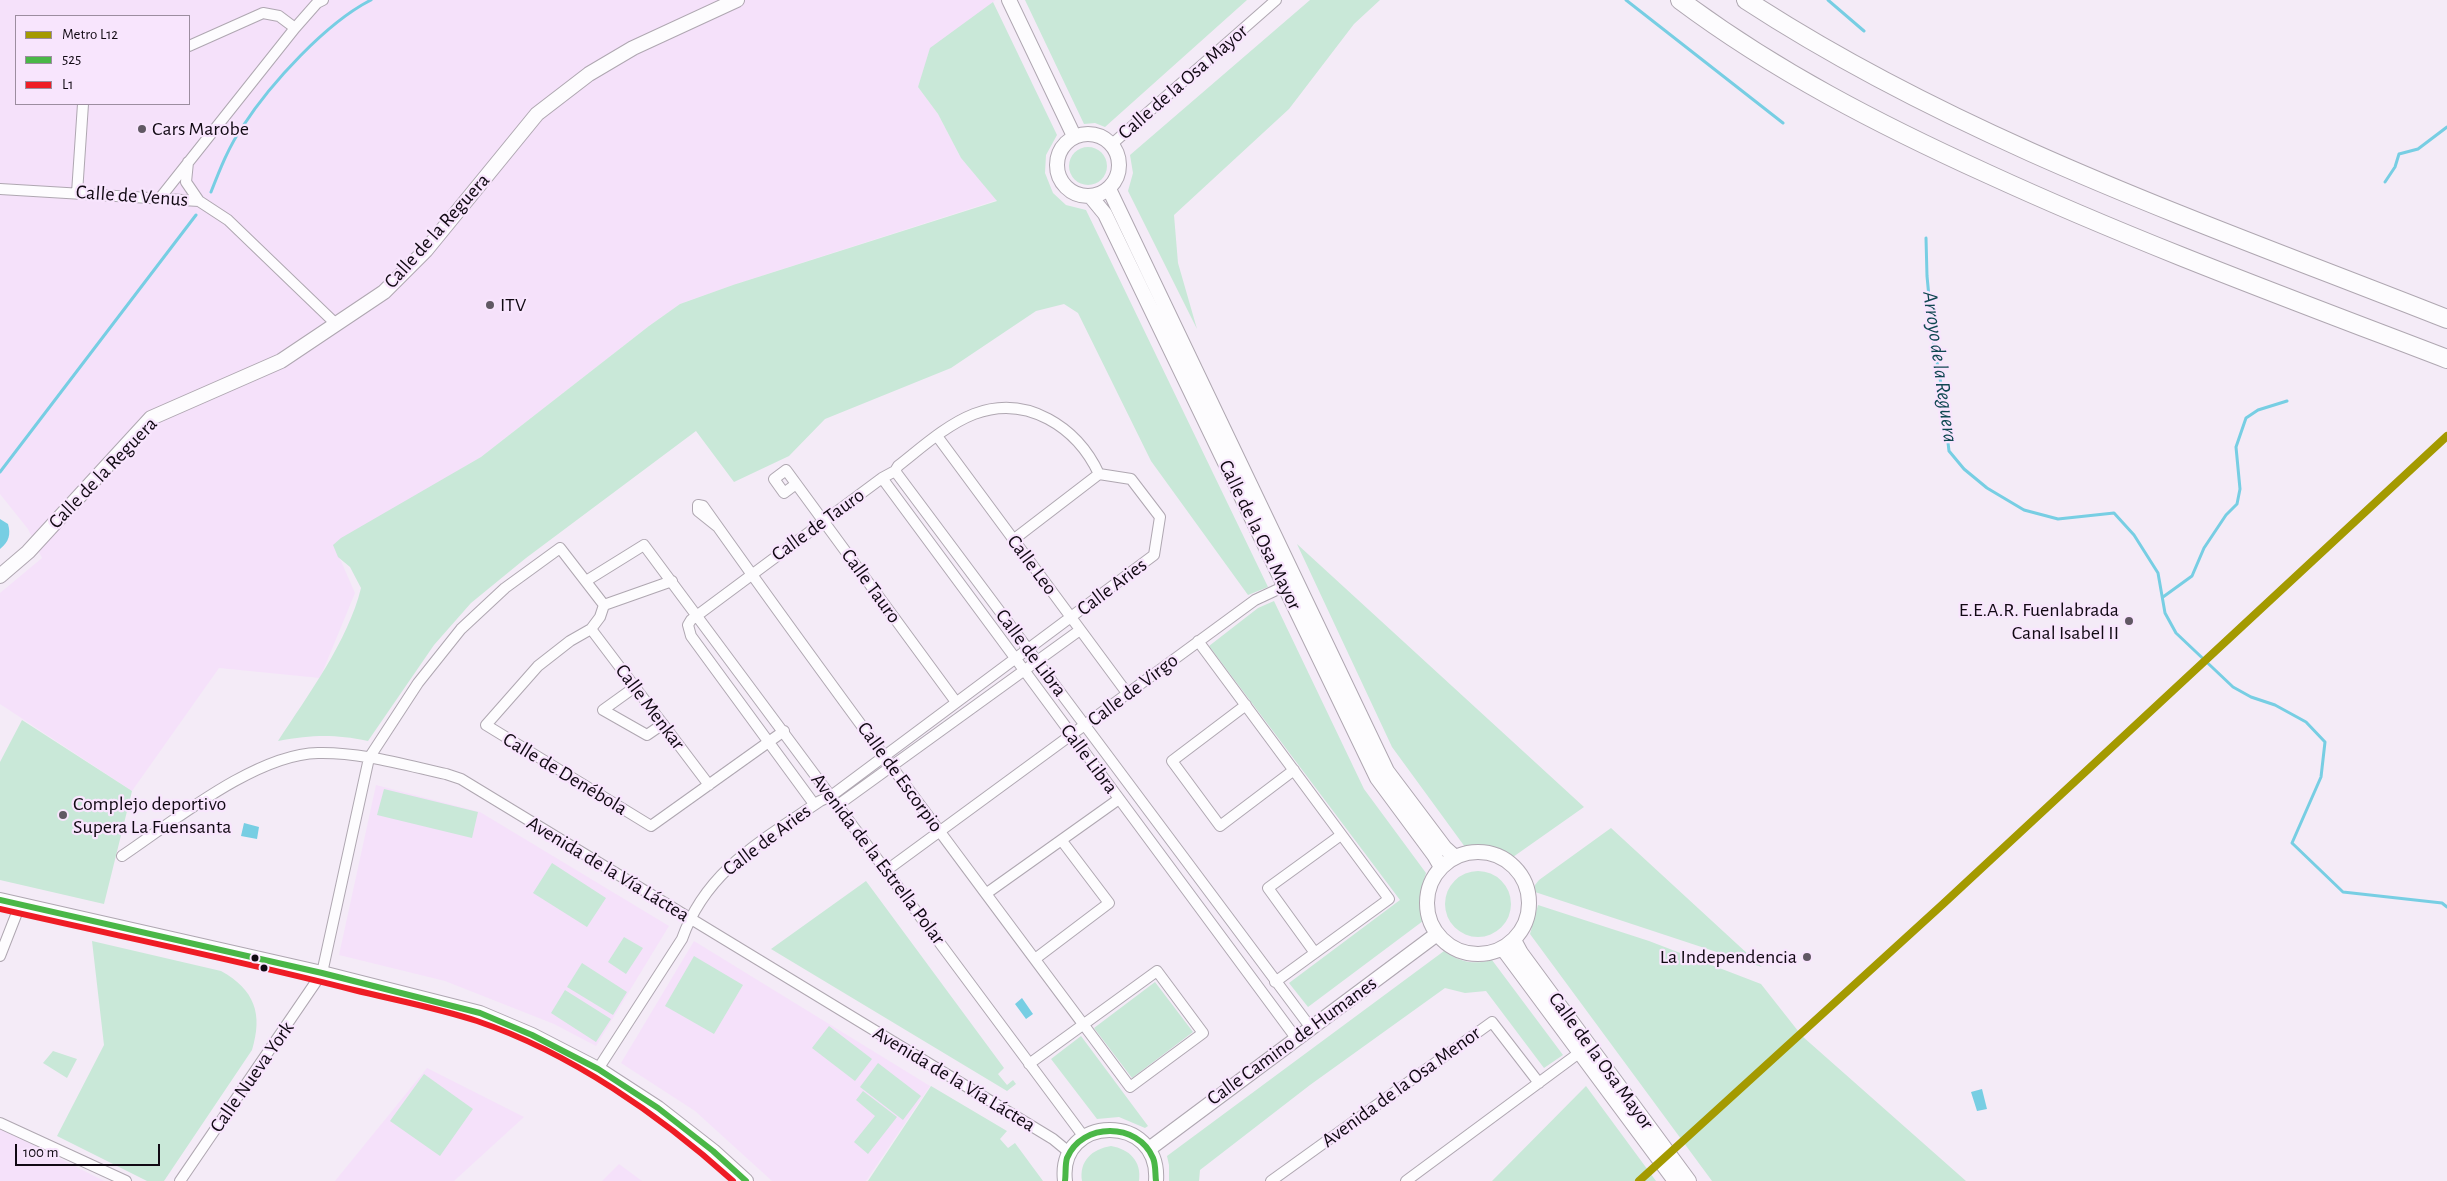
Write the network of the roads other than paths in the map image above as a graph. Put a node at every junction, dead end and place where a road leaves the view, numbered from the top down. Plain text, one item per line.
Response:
1 (737, 0) edge
2 (1009, 0) edge
3 (1276, 0) edge
4 (1680, 0) edge
5 (1746, 0) edge
6 (320, 1) edge
7 (295, 28) junction
8 (190, 46) edge
9 (82, 105) edge
10 (1074, 136) junction
11 (1112, 144) junction
12 (188, 162) junction
13 (0, 189) edge
14 (1109, 189) junction
15 (77, 193) junction
16 (1091, 197) junction
17 (160, 198) junction
18 (198, 201) junction
19 (2447, 319) edge
20 (336, 324) junction
21 (2447, 359) edge
22 (937, 436) junction
23 (895, 471) junction
24 (1099, 474) junction
25 (882, 478) junction
26 (796, 484) junction
27 (824, 521) junction
28 (718, 527) dead end
29 (1013, 540) junction
30 (751, 574) junction
31 (0, 576) edge
32 (672, 581) junction
33 (586, 582) junction
34 (1285, 586) junction
35 (604, 605) junction
36 (697, 614) junction
37 (1072, 617) junction
38 (591, 629) junction
39 (1080, 630) junction
40 (1198, 641) junction
41 (1028, 650) junction
42 (1016, 659) junction
43 (1036, 661) junction
44 (1024, 670) junction
45 (635, 687) junction
46 (1127, 693) junction
47 (956, 702) junction
48 (1246, 705) junction
49 (663, 724) junction
50 (1085, 726) junction
51 (784, 731) junction
52 (1071, 736) junction
53 (769, 742) junction
54 (885, 756) junction
55 (369, 758) junction
56 (892, 766) junction
57 (1294, 770) junction
58 (709, 785) junction
59 (831, 796) junction
60 (1119, 799) junction
61 (814, 804) junction
62 (838, 805) junction
63 (940, 832) junction
64 (1341, 835) junction
65 (1062, 840) junction
66 (122, 856) dead end
67 (1455, 857) junction
68 (1441, 867) junction
69 (887, 870) junction
70 (986, 894) junction
71 (0, 900) edge
72 (20, 905) junction
73 (689, 917) junction
74 (1437, 934) junction
75 (1514, 940) junction
76 (1502, 949) junction
77 (1315, 952) junction
78 (0, 956) edge
79 (1035, 959) junction
80 (322, 973) junction
81 (1275, 982) junction
82 (1084, 1026) junction
83 (1311, 1028) junction
84 (1296, 1038) junction
85 (1580, 1054) junction
86 (1029, 1064) junction
87 (598, 1069) junction
88 (1539, 1083) junction
89 (0, 1123) edge
90 (1084, 1137) junction
91 (1148, 1149) junction
92 (1070, 1153) junction
93 (126, 1181) edge
94 (180, 1181) edge
95 (746, 1181) edge
96 (1065, 1181) edge
97 (1156, 1181) edge
98 (1271, 1181) edge
99 (1406, 1181) edge
100 (1675, 1181) edge
101 (1689, 1181) edge

1 - 20 street, Calle de la Reguera
2 - 10 street
3 - 11 street, Calle de la Osa Mayor
4 - 21 highway
5 - 19 highway
6 - 7 street
7 - 8 street
7 - 12 street
9 - 15 street
10 - 11 street
10 - 16 street
11 - 14 street
12 - 17 street
12 - 18 street
13 - 15 street, Calle de Venus
14 - 16 street
14 - 67 street, Calle de la Osa Mayor
15 - 17 street, Calle de Venus
16 - 34 street, Calle de la Osa Mayor
17 - 18 street, Calle de Venus
18 - 20 street, Calle de Venus
20 - 31 street, Calle de la Reguera
22 - 23 street, Calle de Tauro
22 - 24 street
22 - 29 street, Calle Leo
23 - 25 street, Calle de Tauro
23 - 41 street, Calle de Libra
24 - 29 street
24 - 37 street, Calle Aries
25 - 27 street, Calle de Tauro
25 - 42 street, Calle Libra
26 - 26 street, Calle Tauro
26 - 27 street, Calle Tauro
27 - 30 street, Calle de Tauro
27 - 47 street, Calle Tauro
28 - 30 street, Calle de Escorpio
29 - 37 street, Calle Leo
30 - 36 street, Calle de Tauro
30 - 54 street, Calle de Escorpio
32 - 33 street, Avenida de la Estrella Polar
32 - 35 street
32 - 36 street, Avenida de la Estrella Polar
33 - 35 street
33 - 55 street
34 - 40 street, Calle de Virgo
34 - 68 street, Calle de la Osa Mayor
35 - 38 street
36 - 51 street, Avenida de la Estrella Polar
36 - 53 street
37 - 39 street, Calle Leo
37 - 41 street, Calle de Aries
38 - 45 street, Calle Menkar
38 - 58 street, Calle de Denébola
39 - 43 street, Calle de Aries
39 - 46 street, Calle Leo
40 - 46 street, Calle de Virgo
40 - 48 street
41 - 42 street, Calle de Aries
41 - 43 street, Calle de Libra
42 - 44 street, Calle Libra
42 - 47 street, Calle de Aries
43 - 44 street, Calle de Aries
43 - 50 street, Calle de Libra
44 - 52 street, Calle Libra
44 - 56 street, Calle de Aries
45 - 49 street, Calle Menkar
45 - 49 street
46 - 50 street, Calle de Virgo
47 - 54 street, Calle de Aries
48 - 57 street
48 - 57 street
49 - 58 street, Calle Menkar
50 - 52 street, Calle de Virgo
50 - 81 street, Calle de Libra
51 - 53 street, Calle de Denébola
51 - 59 street, Avenida de la Estrella Polar
52 - 60 street, Calle Libra
52 - 63 street, Calle de Virgo
53 - 58 street, Calle de Denébola
53 - 61 street
54 - 56 street, Calle de Escorpio
54 - 59 street, Calle de Aries
55 - 66 street, Avenida de la Vía Láctea
55 - 73 street, Avenida de la Vía Láctea
55 - 80 street
56 - 62 street, Calle de Aries
56 - 63 street, Calle de Escorpio
57 - 64 street
59 - 61 street, Calle de Aries
59 - 62 street, Avenida de la Estrella Polar
60 - 65 street
60 - 84 street, Calle Libra
61 - 73 street, Calle de Aries
62 - 69 street, Avenida de la Estrella Polar
63 - 69 street, Calle de Virgo
63 - 70 street, Calle de Escorpio
64 - 77 street
64 - 77 street
65 - 70 street
65 - 79 street
67 - 68 street
67 - 75 street
68 - 74 street
69 - 86 street, Avenida de la Estrella Polar
70 - 79 street, Calle de Escorpio
71 - 72 street
72 - 78 street
72 - 80 street
73 - 87 street, Calle de Aries
73 - 92 street, Avenida de la Vía Láctea
74 - 76 street
74 - 83 street, Calle Camino de Humanes
75 - 76 street
75 - 101 street, Calle de la Osa Mayor
76 - 85 street, Calle de la Osa Mayor
77 - 81 street
79 - 82 street, Calle de Escorpio
80 - 87 street
80 - 94 street, Calle Nueva York
81 - 83 street, Calle de Libra
82 - 82 street, Calle de Escorpio
82 - 86 street, Calle de Escorpio
83 - 84 street, Calle Camino de Humanes
84 - 91 street, Calle Camino de Humanes
85 - 88 street
85 - 100 street, Calle de la Osa Mayor
86 - 90 street, Avenida de la Estrella Polar
87 - 95 street
88 - 98 street, Avenida de la Osa Menor
88 - 99 street
89 - 93 street
90 - 91 street
90 - 92 street
91 - 97 street
92 - 96 street

